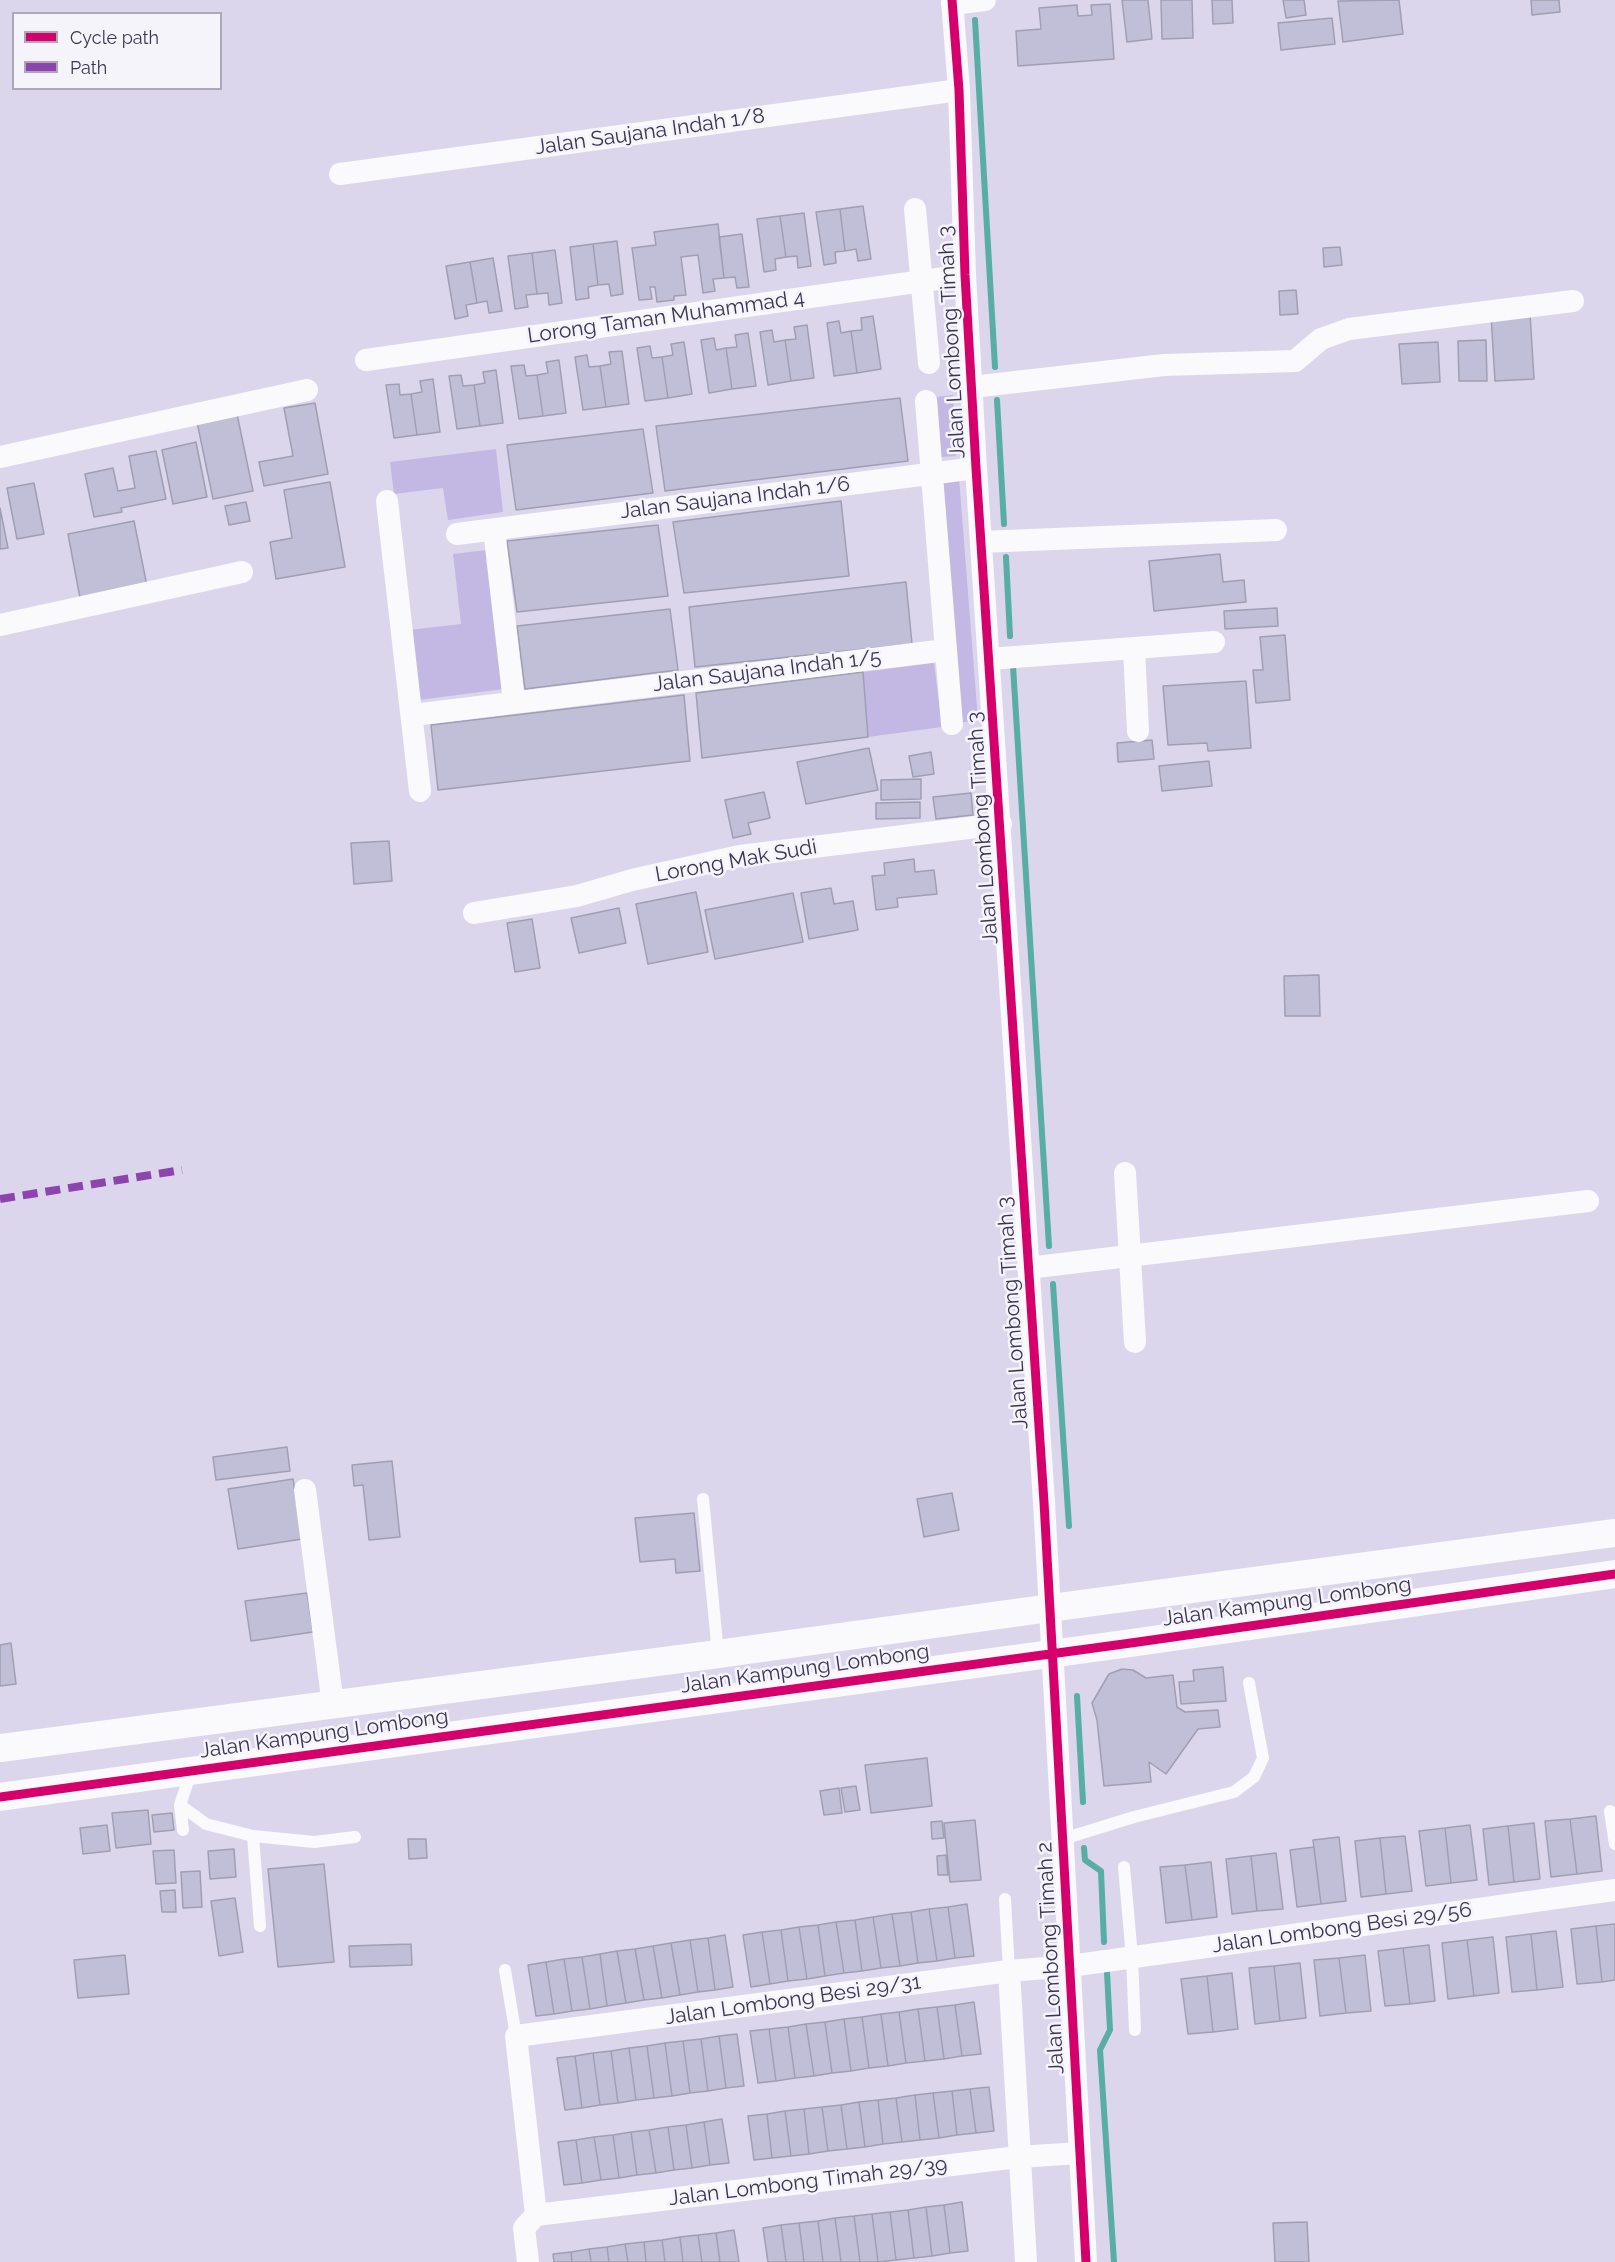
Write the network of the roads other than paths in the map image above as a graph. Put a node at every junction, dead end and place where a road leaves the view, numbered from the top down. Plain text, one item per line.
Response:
1 (985, 0) edge
2 (952, 2) edge
3 (959, 90) junction
4 (340, 174) dead end
5 (915, 209) dead end
6 (965, 275) junction
7 (922, 282) junction
8 (1574, 301) dead end
9 (366, 360) dead end
10 (929, 363) dead end
11 (972, 387) junction
12 (308, 390) dead end
13 (926, 401) dead end
14 (0, 457) edge
15 (976, 468) junction
16 (932, 472) junction
17 (387, 501) dead end
18 (494, 530) junction
19 (1276, 530) dead end
20 (457, 534) dead end
21 (981, 542) junction
22 (242, 572) dead end
23 (0, 625) edge
24 (1214, 642) dead end
25 (1134, 649) junction
26 (945, 650) junction
27 (990, 659) junction
28 (514, 702) junction
29 (413, 715) junction
30 (952, 724) dead end
31 (1138, 731) dead end
32 (420, 791) dead end
33 (1000, 824) junction
34 (474, 913) dead end
35 (1125, 1173) dead end
36 (1588, 1201) dead end
37 (1130, 1256) junction
38 (1028, 1268) junction
39 (1135, 1342) dead end
40 (305, 1490) dead end
41 (703, 1499) dead end
42 (1615, 1533) edge
43 (1615, 1574) edge
44 (1050, 1608) junction
45 (1052, 1653) junction
46 (718, 1654) junction
47 (1249, 1683) dead end
48 (333, 1705) junction
49 (0, 1748) edge
50 (192, 1770) junction
51 (0, 1797) edge
52 (180, 1805) junction
53 (1610, 1811) dead end
54 (183, 1830) dead end
55 (253, 1836) junction
56 (355, 1837) dead end
57 (1063, 1839) junction
58 (1615, 1844) edge
59 (1124, 1867) dead end
60 (1615, 1890) edge
61 (1005, 1899) dead end
62 (260, 1926) dead end
63 (1132, 1957) junction
64 (1070, 1966) junction
65 (505, 1970) dead end
66 (1009, 1971) junction
67 (1135, 2030) dead end
68 (516, 2036) junction
69 (1080, 2153) junction
70 (1018, 2157) junction
71 (536, 2216) junction
72 (528, 2262) edge
73 (1026, 2262) edge
74 (1086, 2262) edge

1 - 2 street
2 - 3 street, Jalan Lombong Timah 3
3 - 4 street, Jalan Saujana Indah 1/8
3 - 6 street, Jalan Lombong Timah 3
5 - 7 street
6 - 7 street, Lorong Taman Muhammad 4
6 - 11 street, Jalan Lombong Timah 3
7 - 9 street, Lorong Taman Muhammad 4
7 - 10 street
8 - 11 street
11 - 15 street, Jalan Lombong Timah 3
12 - 14 street
13 - 16 street
15 - 16 street, Jalan Saujana Indah 1/6
15 - 21 street, Jalan Lombong Timah 3
16 - 18 street, Jalan Saujana Indah 1/6
16 - 26 street
17 - 29 street
18 - 20 street, Jalan Saujana Indah 1/6
18 - 28 street
19 - 21 street
21 - 27 street, Jalan Lombong Timah 3
22 - 23 street
24 - 25 street
25 - 27 street
25 - 31 street
26 - 28 street, Jalan Saujana Indah 1/5
26 - 30 street
27 - 33 street, Jalan Lombong Timah 3
28 - 29 street, Jalan Saujana Indah 1/5
29 - 32 street
33 - 34 street, Lorong Mak Sudi
33 - 38 street, Jalan Lombong Timah 3
35 - 37 street
36 - 37 street
37 - 38 street
37 - 39 street
38 - 44 street, Jalan Lombong Timah 3
40 - 48 street
41 - 46 lane
42 - 44 street, Jalan Kampung Lombong
43 - 45 street, Jalan Kampung Lombong
44 - 45 street, Jalan Lombong Timah 3
44 - 46 street, Jalan Kampung Lombong
45 - 50 street, Jalan Kampung Lombong
45 - 57 street, Jalan Lombong Timah 2
46 - 48 street, Jalan Kampung Lombong
47 - 57 lane
48 - 49 street, Jalan Kampung Lombong
50 - 51 street, Jalan Kampung Lombong
50 - 52 lane
52 - 54 lane
52 - 55 lane
53 - 58 lane
55 - 56 lane
55 - 62 lane
57 - 64 street, Jalan Lombong Timah 2
59 - 63 lane
60 - 63 street, Jalan Lombong Besi 29/56
61 - 66 lane
63 - 64 street, Jalan Lombong Besi 29/56
63 - 67 lane
64 - 66 street, Jalan Lombong Besi 29/31
64 - 69 street, Jalan Lombong Timah 2
65 - 68 lane
66 - 68 street, Jalan Lombong Besi 29/31
66 - 70 street
68 - 71 street
69 - 70 street, Jalan Lombong Timah 29/39
69 - 74 street, Jalan Lombong Timah 2
70 - 71 street, Jalan Lombong Timah 29/39
70 - 73 street
71 - 72 street

